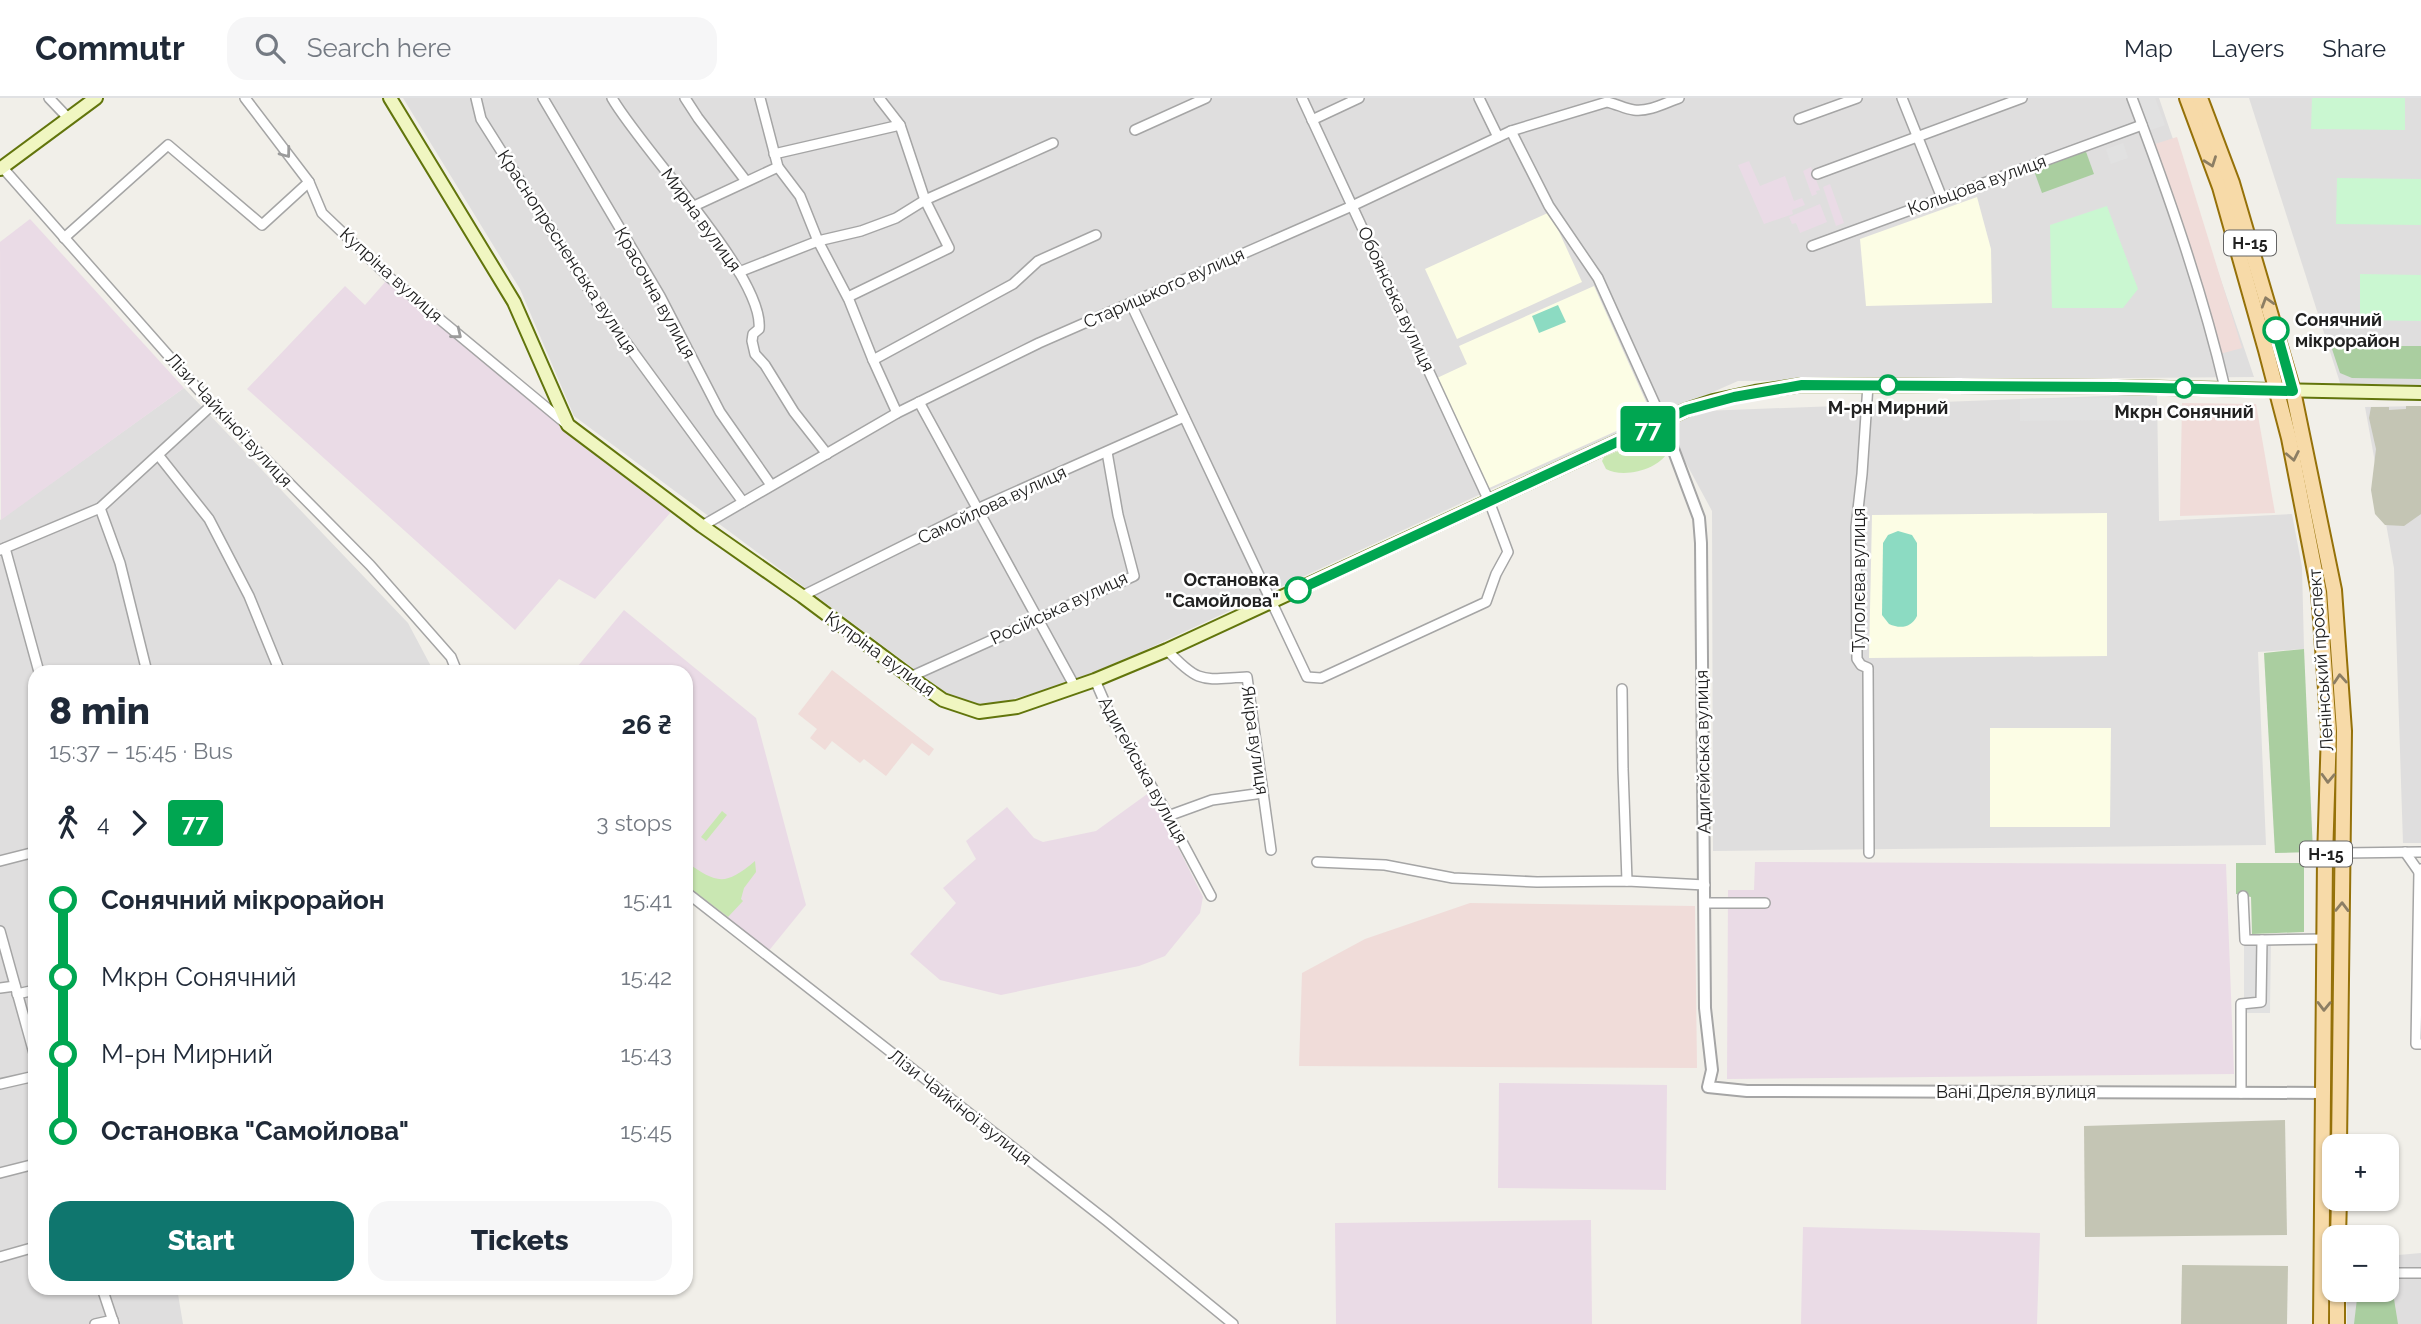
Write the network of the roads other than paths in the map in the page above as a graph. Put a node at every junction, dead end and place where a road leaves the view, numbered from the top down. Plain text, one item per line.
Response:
1 (50, 98) edge
2 (96, 98) edge
3 (245, 98) edge
4 (390, 98) edge
5 (476, 98) edge
6 (543, 98) edge
7 (612, 98) edge
8 (685, 98) edge
9 (760, 98) edge
10 (879, 98) edge
11 (1206, 98) edge
12 (1302, 98) edge
13 (1359, 98) edge
14 (1479, 98) edge
15 (1644, 98) edge
16 (1679, 98) edge
17 (1857, 98) edge
18 (1902, 98) edge
19 (2022, 98) edge
20 (2132, 98) edge
21 (2187, 98) edge
22 (2200, 98) edge
23 (1644, 110) junction
24 (69, 119) junction
25 (1799, 119) dead end
26 (1312, 120) junction
27 (900, 125) junction
28 (2142, 125) junction
29 (1135, 130) dead end
30 (1511, 131) junction
31 (1498, 137) junction
32 (1917, 137) junction
33 (1053, 143) dead end
34 (774, 154) junction
35 (778, 167) junction
36 (1, 168) edge
37 (1817, 174) dead end
38 (746, 181) junction
39 (309, 183) junction
40 (1942, 198) junction
41 (925, 200) junction
42 (1352, 206) junction
43 (692, 207) junction
44 (1096, 235) dead end
45 (64, 238) junction
46 (818, 241) junction
47 (1812, 246) dead end
48 (739, 272) junction
49 (848, 297) junction
50 (1131, 304) junction
51 (873, 360) junction
52 (1868, 385) junction
53 (2225, 388) junction
54 (2276, 390) junction
55 (2293, 391) junction
56 (2421, 393) edge
57 (919, 402) junction
58 (212, 405) junction
59 (897, 413) junction
60 (1184, 417) junction
61 (1663, 422) junction
62 (568, 425) junction
63 (1107, 452) junction
64 (827, 454) junction
65 (159, 456) junction
66 (771, 485) junction
67 (1489, 501) junction
68 (743, 502) junction
69 (100, 508) junction
70 (977, 509) junction
71 (702, 526) junction
72 (3, 549) edge
73 (802, 596) junction
74 (1271, 603) junction
75 (1038, 619) junction
76 (1167, 650) junction
77 (37, 665) edge
78 (145, 665) edge
79 (277, 665) edge
80 (454, 665) edge
81 (910, 677) junction
82 (1095, 680) junction
83 (1075, 687) junction
84 (1622, 689) dead end
85 (1263, 793) junction
86 (1168, 816) junction
87 (1271, 850) dead end
88 (2406, 852) junction
89 (2421, 852) edge
90 (1869, 853) dead end
91 (2343, 853) junction
92 (28, 854) edge
93 (0, 861) edge
94 (1317, 862) dead end
95 (2420, 871) edge
96 (1627, 881) junction
97 (1705, 885) junction
98 (1211, 896) dead end
99 (693, 897) edge
100 (2243, 897) dead end
101 (1706, 903) junction
102 (1765, 903) dead end
103 (2419, 923) edge
104 (0, 931) edge
105 (2325, 939) junction
106 (2262, 940) junction
107 (0, 988) edge
108 (16, 990) junction
109 (28, 990) edge
110 (28, 1032) edge
111 (2324, 1042) junction
112 (2341, 1042) junction
113 (2421, 1044) edge
114 (28, 1078) edge
115 (0, 1084) edge
116 (1708, 1087) joint
117 (2241, 1093) junction
118 (2323, 1093) junction
119 (2323, 1134) edge
120 (2339, 1134) edge
121 (28, 1166) edge
122 (0, 1173) edge
123 (2322, 1211) edge
124 (28, 1249) edge
125 (0, 1257) edge
126 (2399, 1273) edge
127 (2421, 1273) edge
128 (104, 1295) edge
129 (2337, 1302) edge
130 (113, 1322) edge
131 (95, 1324) edge
132 (1233, 1324) edge
133 (2321, 1324) edge
134 (2337, 1324) edge

1 - 24 street
2 - 24 main road
3 -> 39 street, Купріна вулиця
4 - 62 main road, Купріна вулиця
5 - 68 street, Краснопресненська вулиця
6 - 66 street, Красочна вулиця
7 - 43 street, Мирна вулиця
8 - 38 street
9 - 34 street
10 - 27 street
11 - 29 street
12 - 26 street, Обоянська вулиця
13 - 26 street
14 - 31 street
15 - 23 street
16 - 23 street
17 - 25 street
18 - 32 street
19 - 32 street
20 - 28 street
21 -> 54 main road, Ленінський проспект / Н-15
55 -> 22 main road, Ленінський проспект / Н-15
23 - 30 street, Старицького вулиця
24 - 36 main road
26 - 42 street, Обоянська вулиця
27 - 34 street
27 - 41 street
28 - 40 street, Кольцова вулиця
28 - 53 street
30 - 31 street, Старицького вулиця
30 - 61 street
31 - 42 street, Старицького вулиця
32 - 37 street
32 - 40 street
33 - 41 street
34 - 35 street
35 - 38 street
35 - 46 street
36 - 45 street, Лізи Чайкіної вулиця
38 - 43 street
39 - 45 street
39 -> 62 street, Купріна вулиця
40 - 47 street, Кольцова вулиця
41 - 46 street
41 - 49 street
42 - 50 street, Старицького вулиця
42 - 67 street, Обоянська вулиця
43 - 48 street, Мирна вулиця
44 - 51 street
45 - 58 street, Лізи Чайкіної вулиця
46 - 48 street
46 - 49 street
48 - 64 street, Мирна вулиця
49 - 51 street
50 - 57 street, Старицького вулиця
50 - 60 street
51 - 59 street
52 - 53 main road, Купріна вулиця
52 - 61 main road, Купріна вулиця
52 - 90 street, Туполєва вулиця
53 - 54 main road, Купріна вулиця
54 - 55 main road, Купріна вулиця
54 -> 105 main road, Ленінський проспект / Н-15
55 - 56 main road, Купріна вулиця
91 -> 55 main road, Ленінський проспект / Н-15
57 - 59 street, Старицького вулиця
57 - 70 street
58 - 65 street
58 - 80 street, Лізи Чайкіної вулиця
59 - 64 street, Старицького вулиця
60 - 63 street, Самойлова вулиця
60 - 74 street
61 - 67 main road, Купріна вулиця
61 - 97 street, Адигейська вулиця
62 - 71 main road, Купріна вулиця
63 - 70 street, Самойлова вулиця
63 - 75 street, Російська вулиця
64 - 66 street, Старицького вулиця
65 - 69 street
65 - 79 street
66 - 68 street, Старицького вулиця
67 - 74 main road, Купріна вулиця
67 - 74 street
68 - 71 street, Старицького вулиця
69 - 72 street
69 - 78 street
70 - 73 street, Самойлова вулиця
70 - 75 street
71 - 73 main road, Купріна вулиця
72 - 77 street
73 - 81 main road, Купріна вулиця
74 - 76 main road, Купріна вулиця
75 - 81 street, Російська вулиця
75 - 83 street
76 - 82 main road, Купріна вулиця
76 - 85 street, Якіра вулиця
81 - 83 main road, Купріна вулиця
82 - 83 main road, Купріна вулиця
82 - 86 street, Адигейська вулиця
84 - 96 street
85 - 86 street
85 - 87 street, Якіра вулиця
86 - 98 street, Адигейська вулиця
88 - 89 street
88 - 91 street
88 - 95 street
112 -> 91 main road, Ленінський проспект / Н-15
92 - 93 street
94 - 96 street
95 - 103 street
96 - 97 street
97 - 101 street, Адигейська вулиця
99 - 132 street, Лізи Чайкіної вулиця
100 - 106 street
101 - 102 street
101 - 116 street, Адигейська вулиця
103 - 113 street
104 - 108 street
105 - 106 street
105 -> 111 main road, Ленінський проспект / Н-15
106 - 117 street
107 - 108 street
108 - 109 street
108 - 110 street
111 - 112 main road
111 - 118 main road, Ленінський проспект / Н-15
112 - 120 main road, Ленінський проспект / Н-15
114 - 115 street
116 - 117 street, Вані Дреля вулиця
117 - 118 street, Вані Дреля вулиця
118 - 119 main road, Ленінський проспект / Н-15
121 - 122 street
123 - 133 main road, Ленінський проспект / Н-15
124 - 125 street
126 - 127 street
128 - 130 street
129 - 134 main road
130 - 131 street

